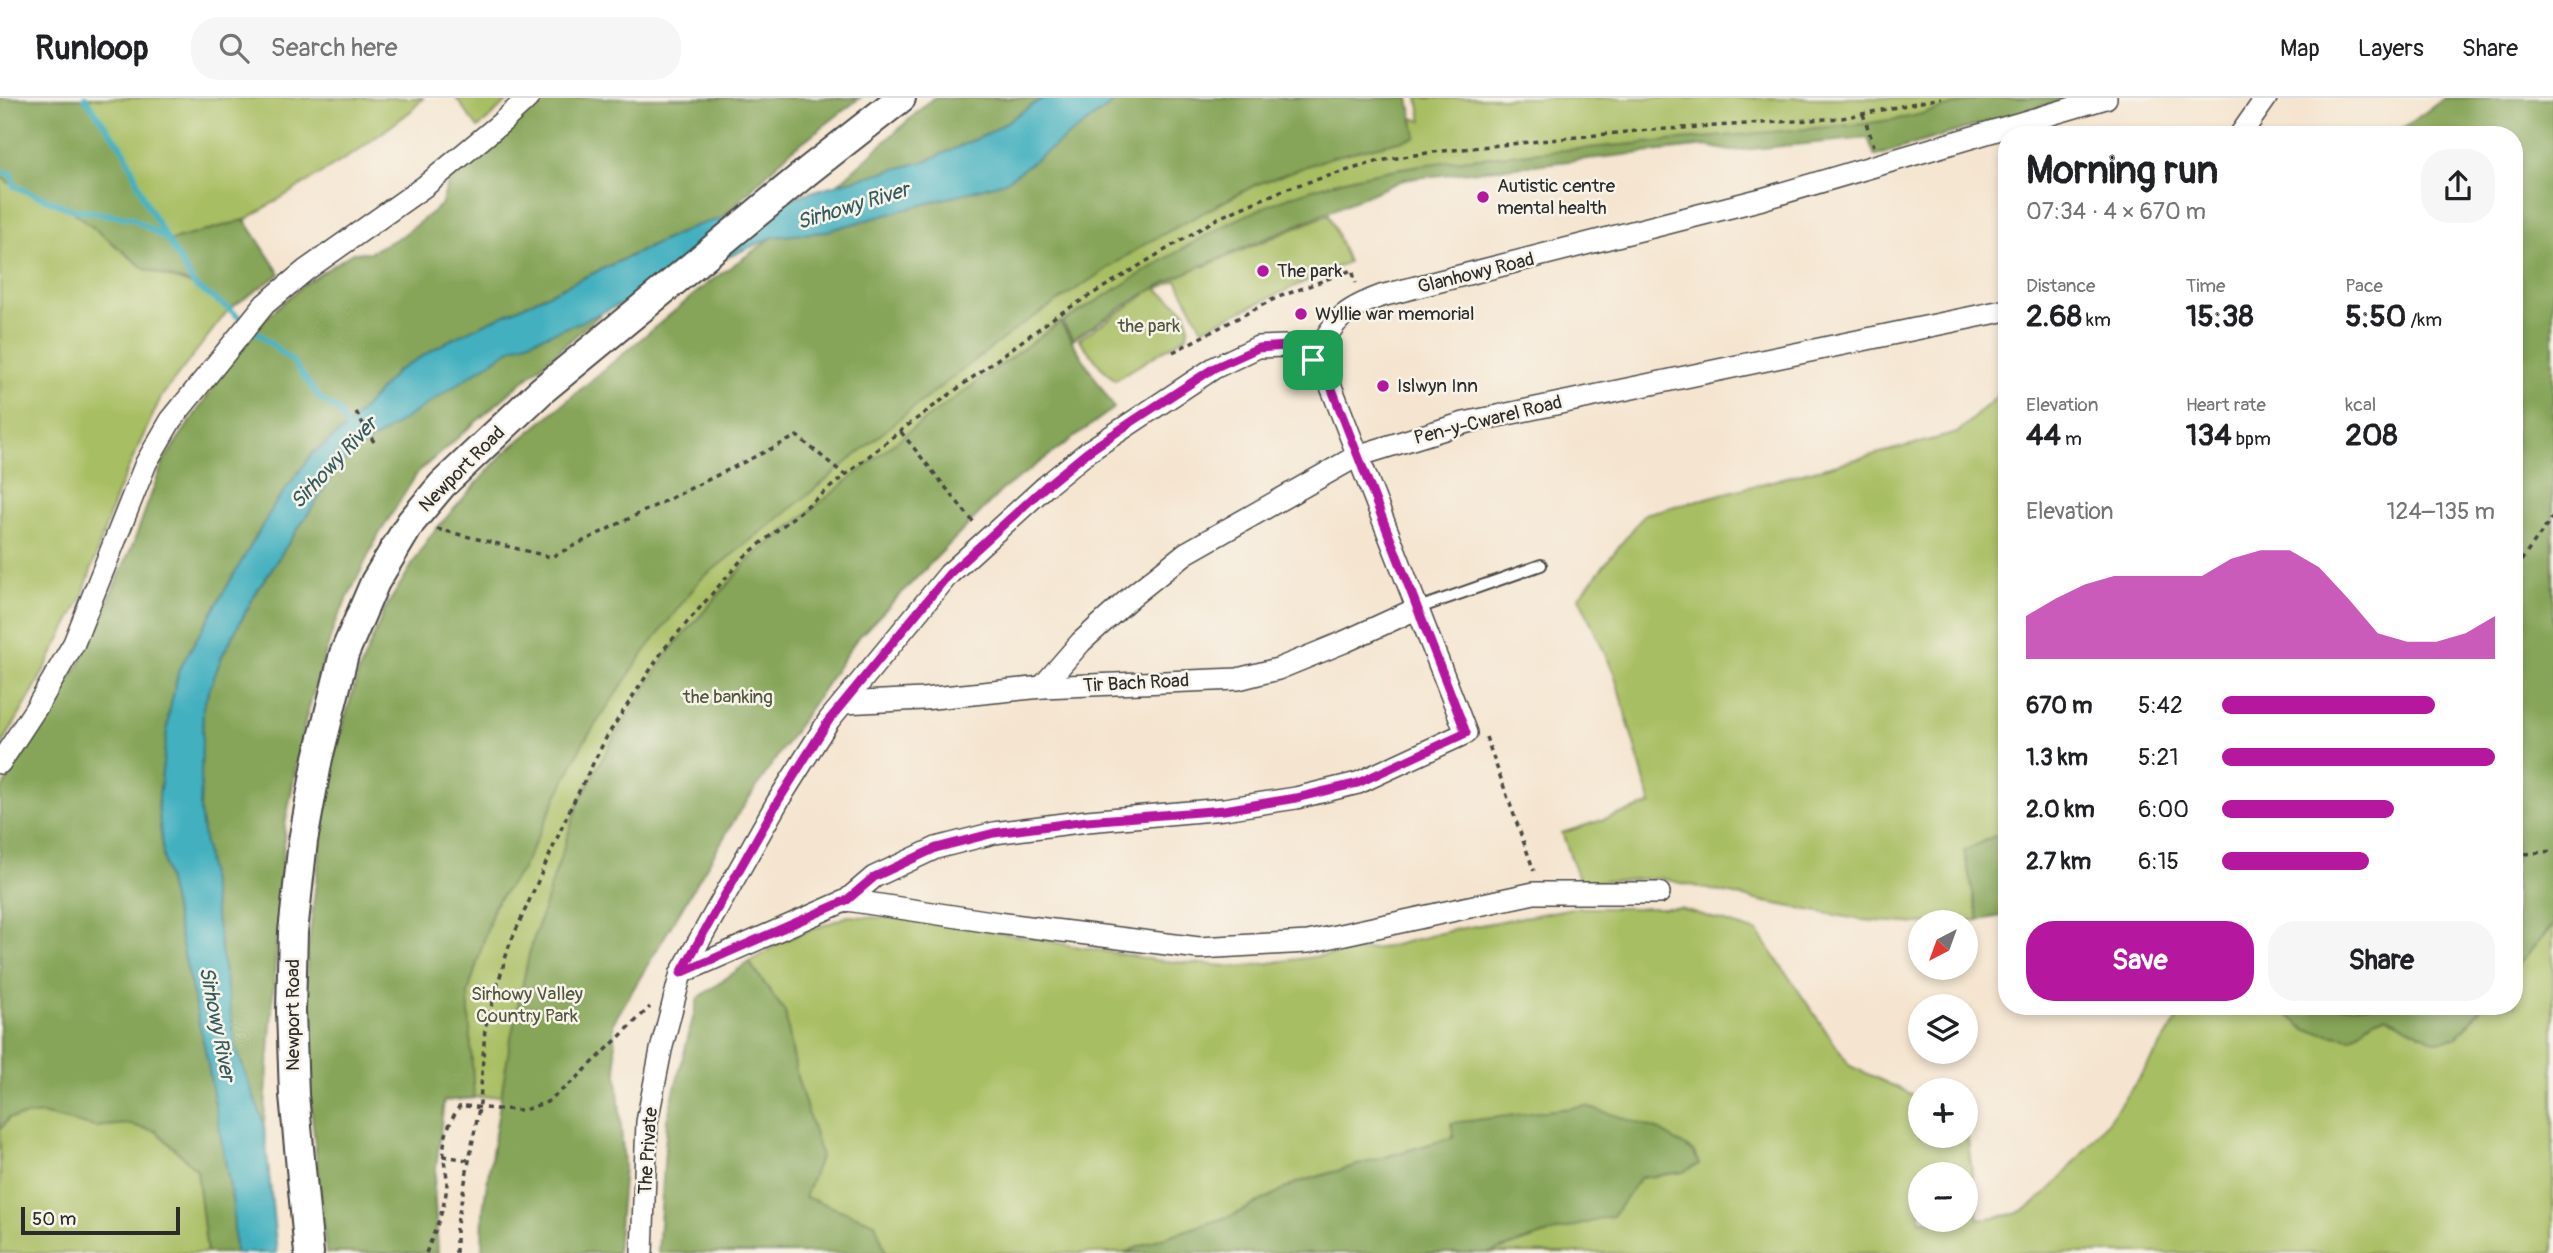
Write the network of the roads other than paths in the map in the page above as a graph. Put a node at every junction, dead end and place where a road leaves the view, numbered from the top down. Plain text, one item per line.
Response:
1 (528, 98) edge
2 (901, 98) edge
3 (2106, 98) edge
4 (2266, 98) edge
5 (2012, 126) edge
6 (2246, 126) edge
7 (1998, 130) edge
8 (1998, 312) edge
9 (1313, 360) junction
10 (1357, 456) junction
11 (1541, 565) dead end
12 (1416, 609) junction
13 (1042, 687) junction
14 (843, 703) junction
15 (0, 764) edge
16 (1659, 893) dead end
17 (847, 900) junction
18 (681, 973) junction
19 (309, 1253) edge
20 (642, 1253) edge

1 - 15 street
2 - 19 main road, Newport Road
3 - 5 street, Glanhowy Road
4 - 6 street
7 - 9 street, Glanhowy Road
8 - 10 street, Pen-y-Cwarel Road
9 - 10 street
9 - 14 street
10 - 12 street
10 - 13 street, Pen-y-Cwarel Road
11 - 12 lane
12 - 13 street, Tir Bach Road
12 - 17 street
13 - 14 street, Tir Bach Road
14 - 18 street
16 - 17 street
17 - 18 street
18 - 20 street, The Private

